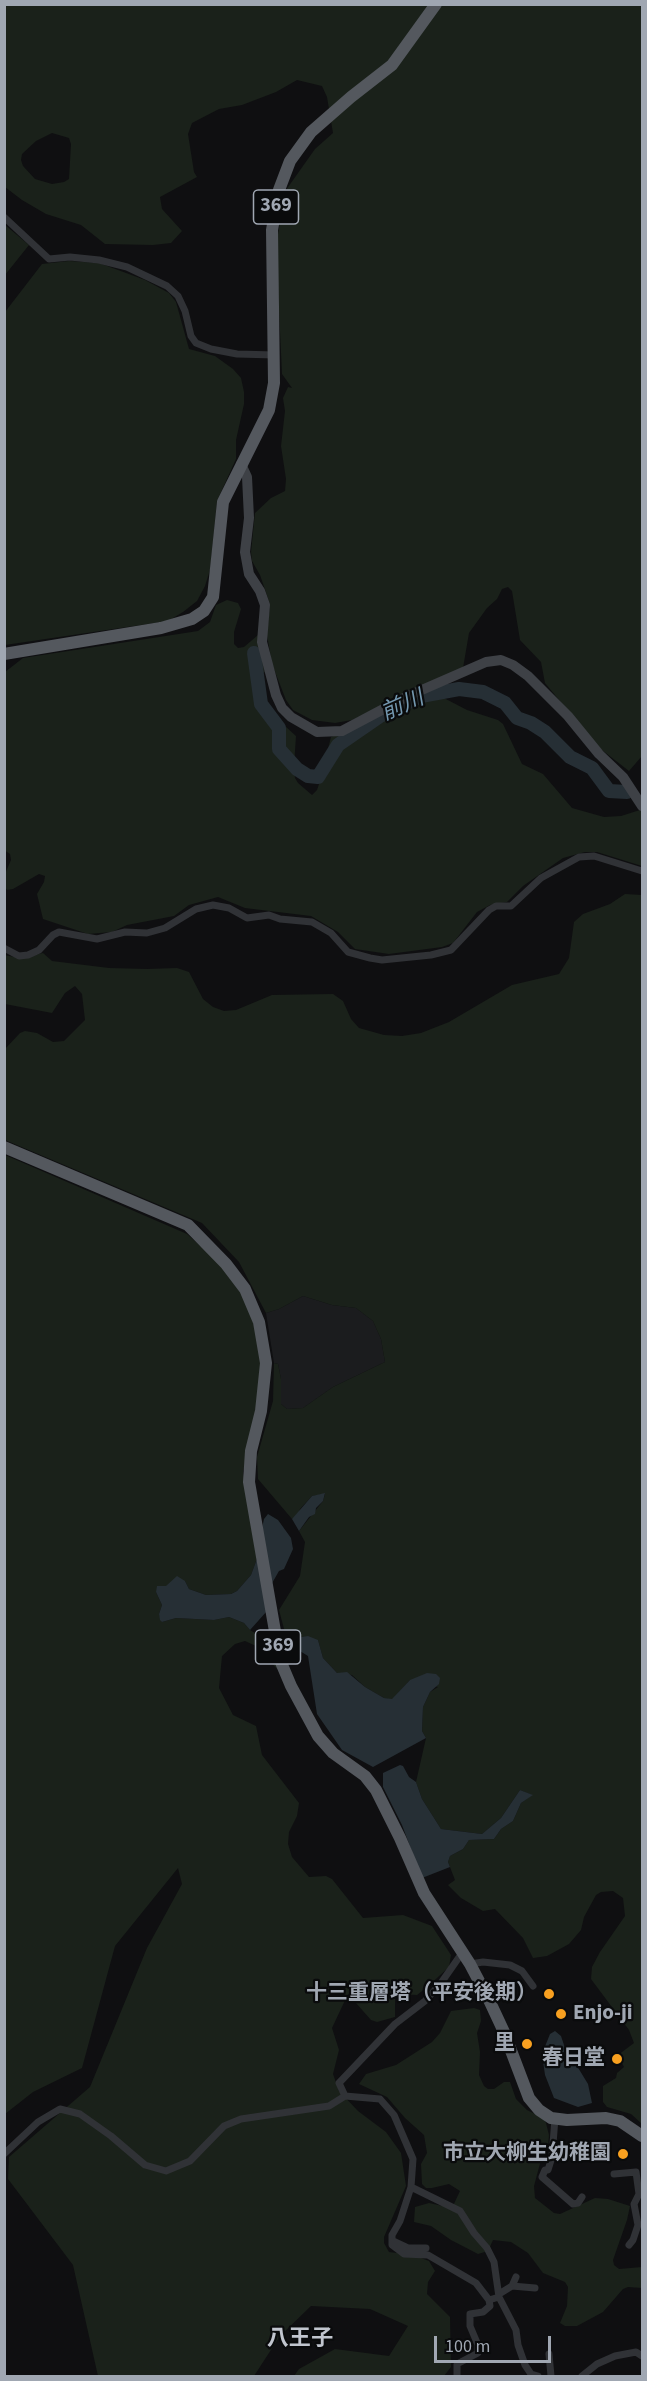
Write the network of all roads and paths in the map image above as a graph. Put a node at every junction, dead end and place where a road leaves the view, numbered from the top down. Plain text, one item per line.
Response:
1 (436, 4) edge
2 (4, 217) edge
3 (275, 355) junction
4 (241, 464) junction
5 (4, 654) edge
6 (642, 806) edge
7 (642, 871) edge
8 (4, 948) edge
9 (4, 1147) edge
10 (462, 1953) junction
11 (470, 1964) junction
12 (533, 1986) dead end
13 (345, 2096) junction
14 (555, 2118) junction
15 (642, 2135) edge
16 (4, 2154) edge
17 (614, 2174) dead end
18 (411, 2187) junction
19 (640, 2193) edge
20 (582, 2197) dead end
21 (639, 2217) edge
22 (391, 2240) junction
23 (629, 2245) dead end
24 (426, 2248) dead end
25 (516, 2277) dead end
26 (512, 2286) junction
27 (535, 2288) dead end
28 (499, 2296) junction
29 (489, 2300) junction
30 (549, 2354) dead end
31 (642, 2355) edge
32 (457, 2376) edge
33 (533, 2376) edge
34 (551, 2376) edge
35 (582, 2376) edge

1 - 3 highway, 369
2 - 3 street
3 - 4 highway, 369
4 - 5 highway, 369
4 - 6 main road
7 - 8 street
9 - 10 highway, 369
10 - 11 highway, 369
10 - 13 street
11 - 12 street
11 - 14 highway, 369
13 - 16 street
13 - 18 street
14 - 15 highway
14 - 20 street
17 - 19 street
18 - 22 street
18 - 28 street
19 - 21 street
21 - 23 street
22 - 24 street
22 - 29 street
25 - 26 street
26 - 27 street
26 - 28 street
28 - 29 street
28 - 33 street
29 - 32 street
30 - 34 street
31 - 35 street

